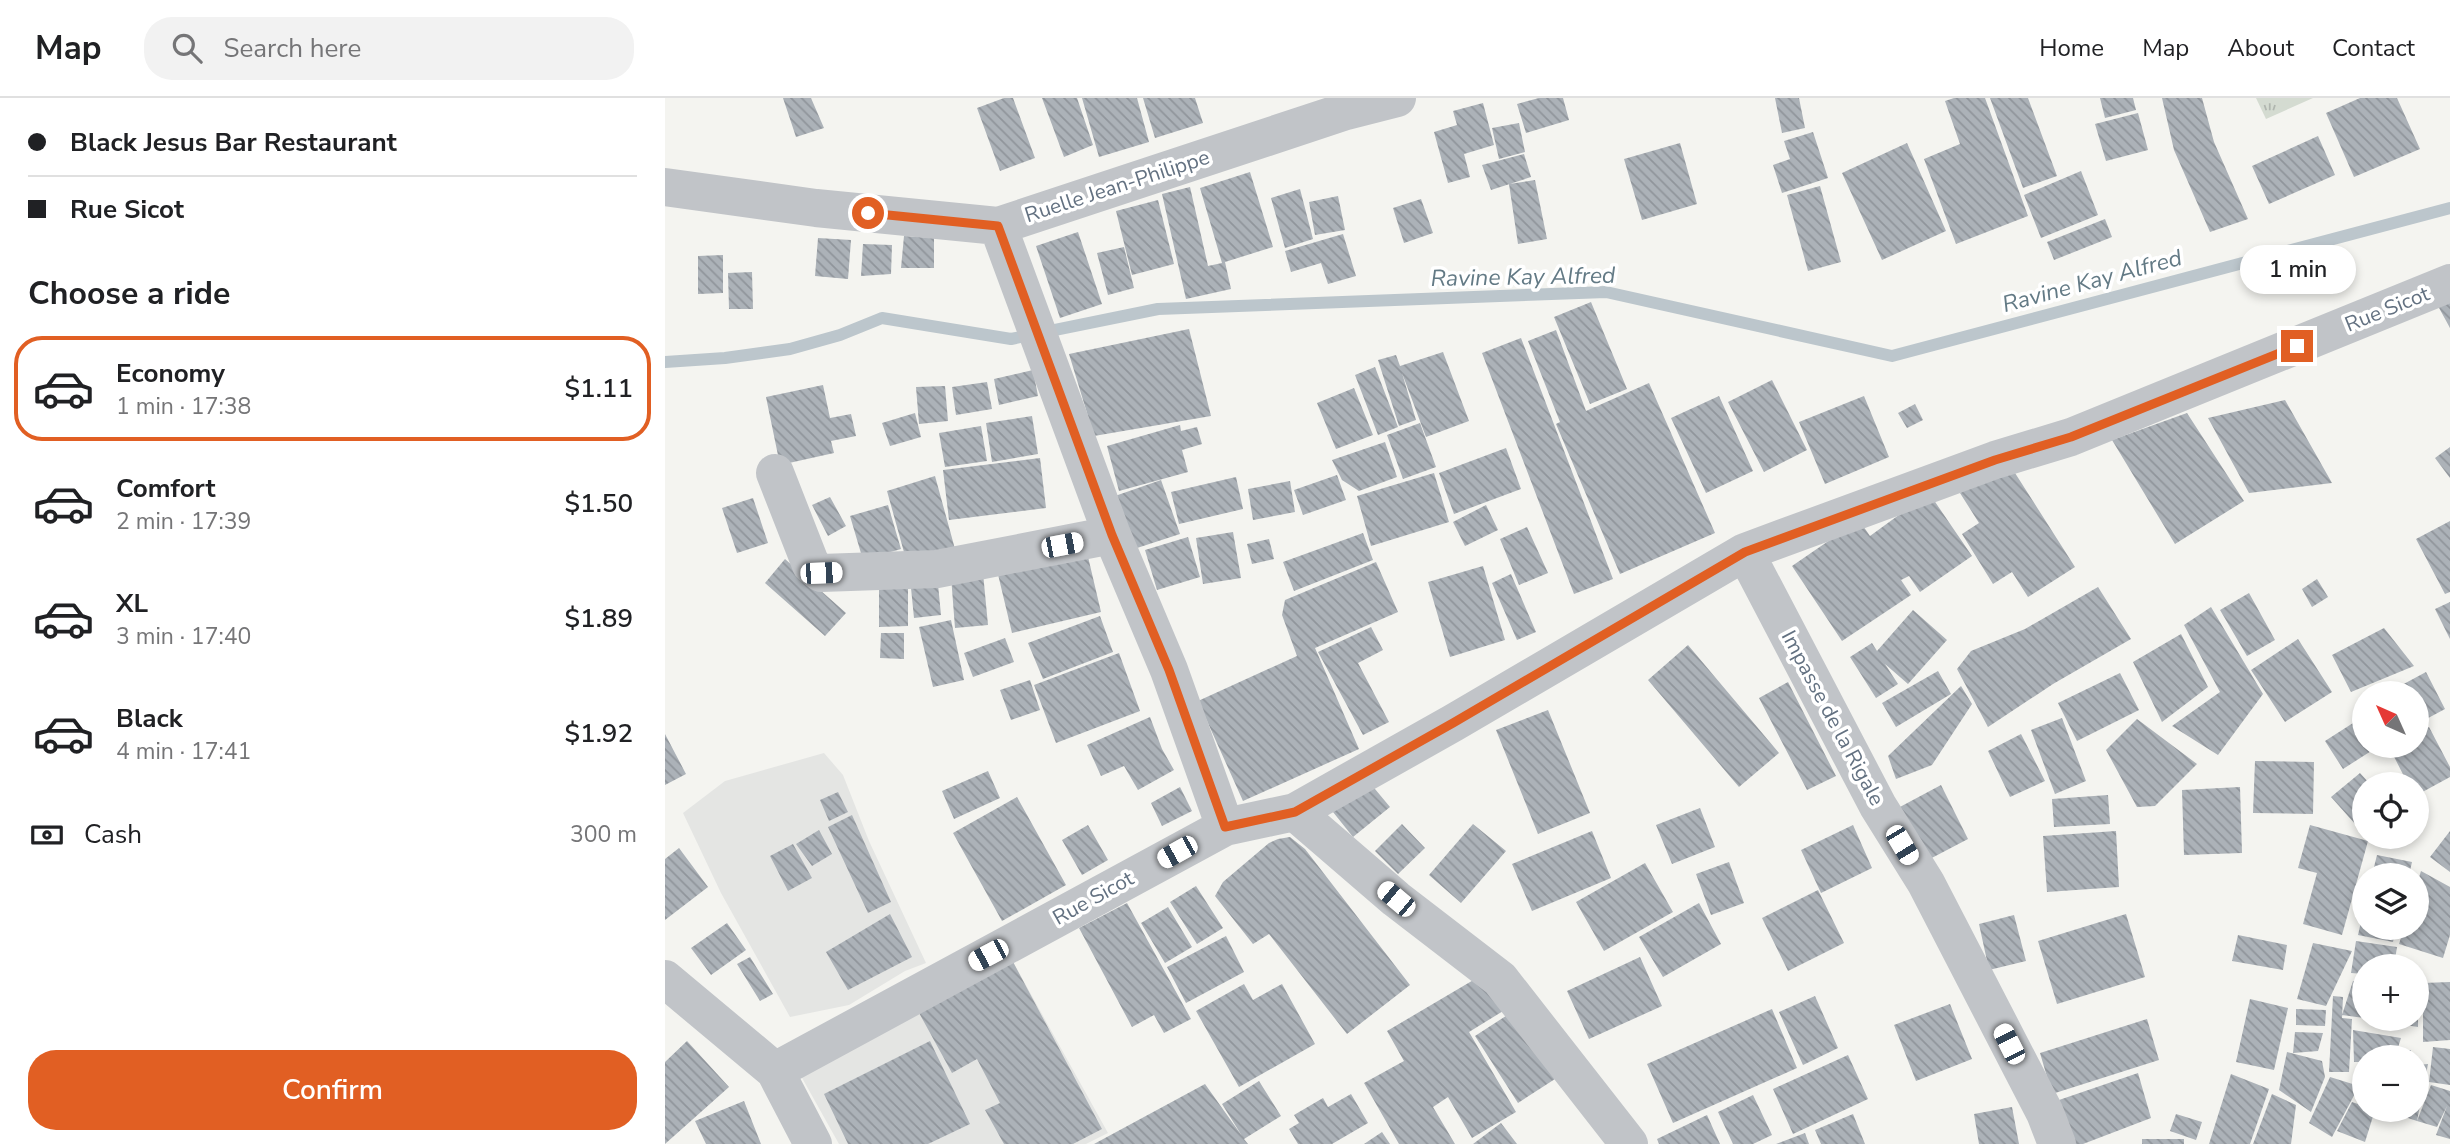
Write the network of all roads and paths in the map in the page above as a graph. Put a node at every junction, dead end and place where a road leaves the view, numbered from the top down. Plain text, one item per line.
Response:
1 (1397, 98) edge
2 (665, 187) edge
3 (998, 226) junction
4 (2450, 283) edge
5 (775, 473) dead end
6 (1112, 535) junction
7 (1745, 552) junction
8 (1295, 812) junction
9 (1225, 827) junction
10 (665, 979) edge
11 (775, 1071) junction
12 (813, 1144) edge
13 (1629, 1144) edge
14 (2057, 1144) edge

1 - 3 street, Ruelle Jean-Philippe
2 - 3 street, Ruelle Jean-Philippe
3 - 6 street
4 - 7 street, Rue Sicot
5 - 6 street
6 - 9 street
7 - 8 street, Rue Sicot
7 - 14 street, Impasse de la Rigale
8 - 9 street, Rue Sicot
8 - 13 street
9 - 11 street, Rue Sicot
10 - 11 street
11 - 12 street

